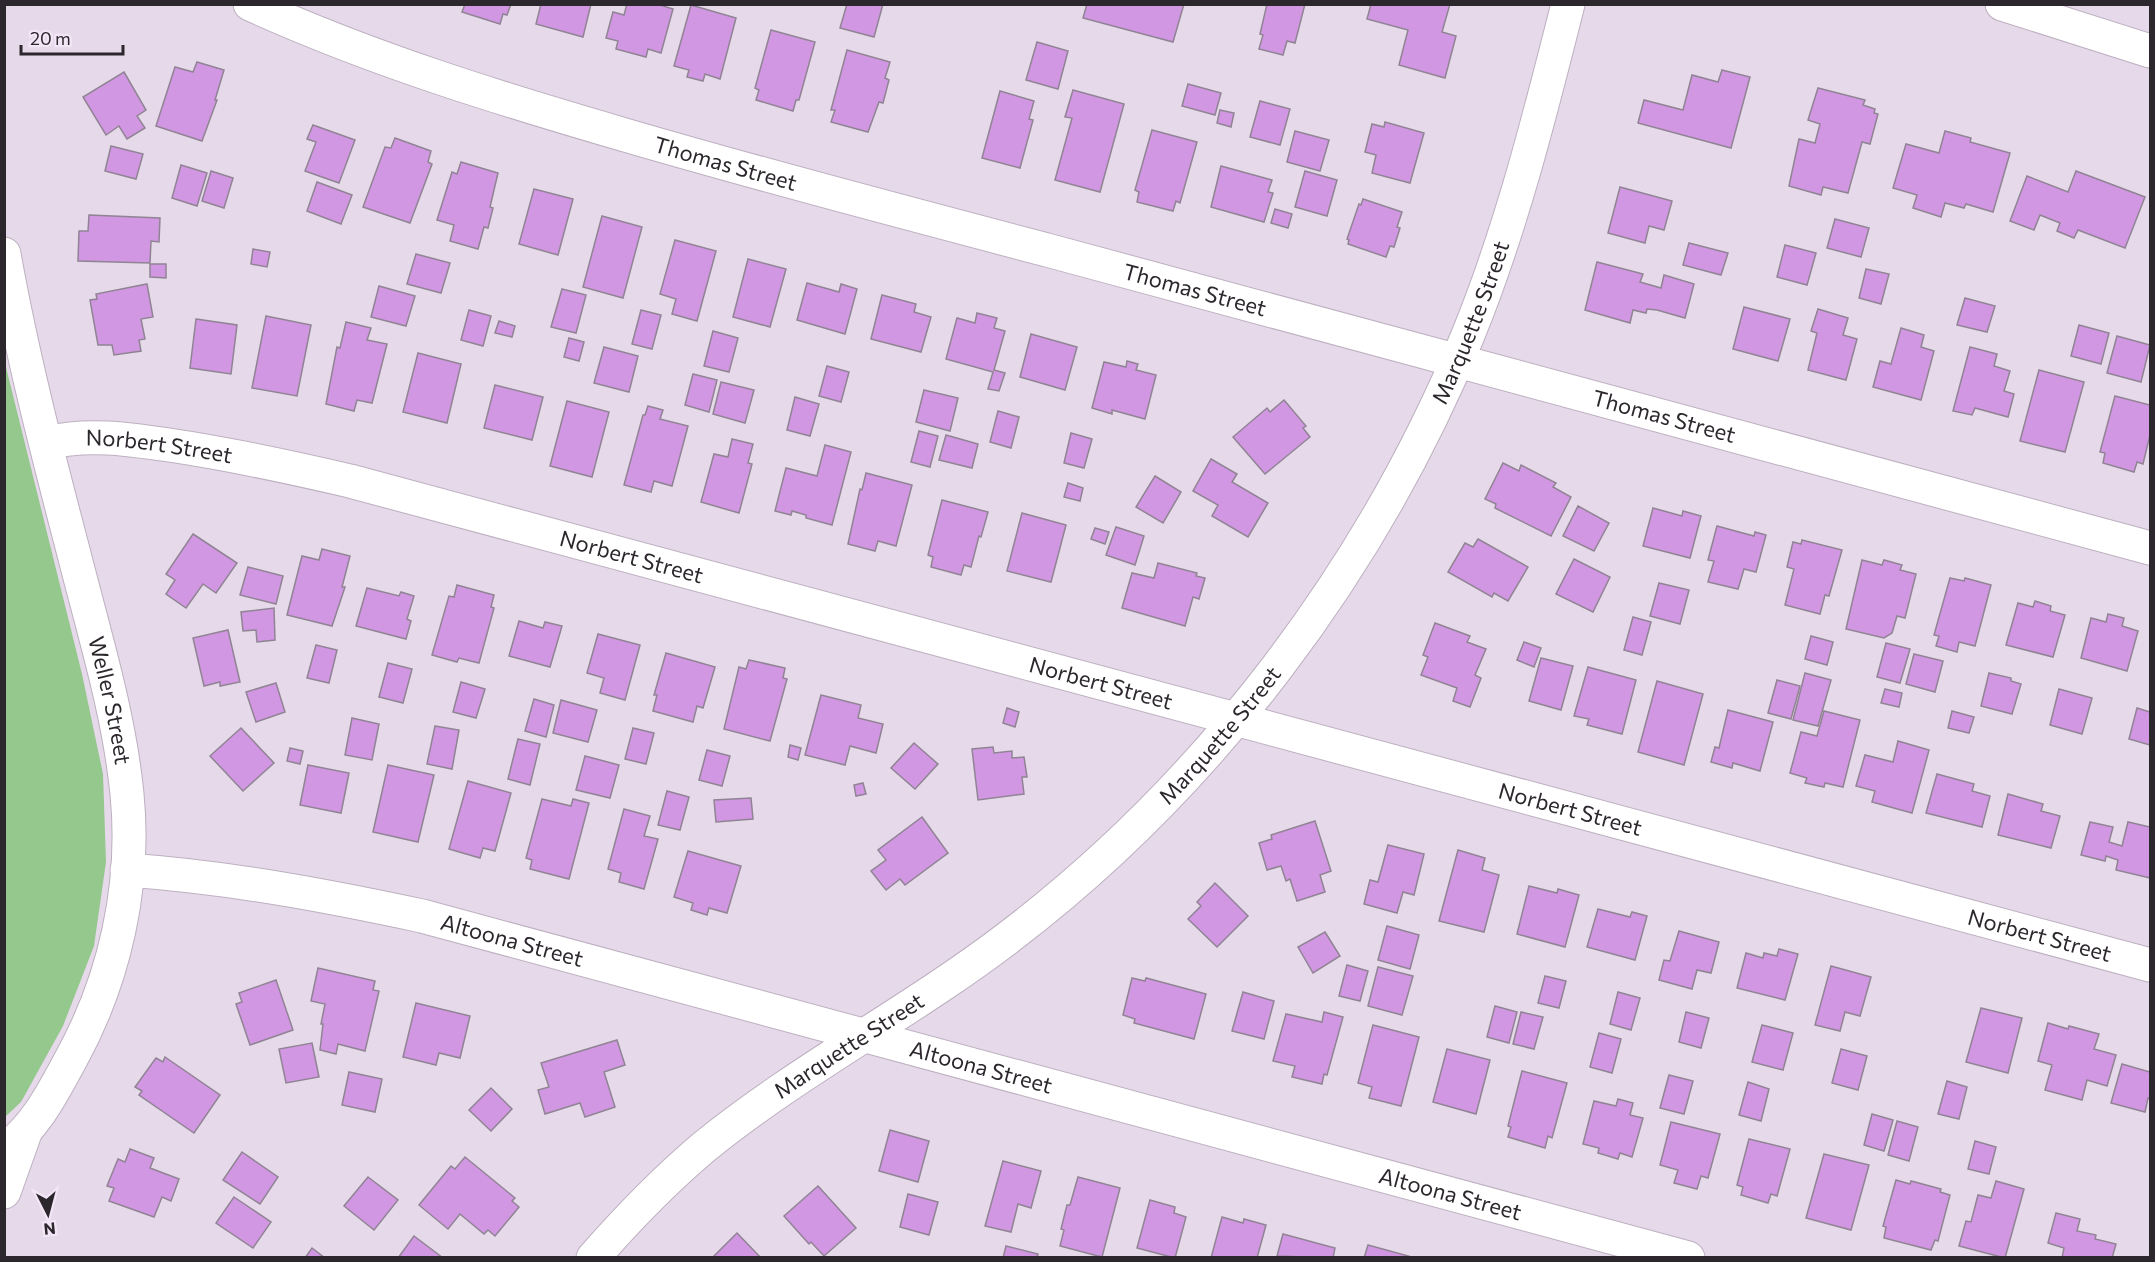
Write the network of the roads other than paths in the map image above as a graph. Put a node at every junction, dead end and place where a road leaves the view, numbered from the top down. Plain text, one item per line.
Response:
1 (250, 4) edge
2 (1568, 4) edge
3 (2002, 4) edge
4 (2151, 51) edge
5 (4, 254) edge
6 (1457, 360) junction
7 (46, 442) junction
8 (2151, 548) edge
9 (1234, 718) junction
10 (127, 870) junction
11 (2151, 965) edge
12 (864, 1035) junction
13 (15, 1141) edge
14 (4, 1192) edge
15 (593, 1257) edge
16 (1688, 1257) edge

1 - 6 street, Thomas Street
2 - 6 street, Marquette Street
3 - 4 street
5 - 7 street, Weller Street
6 - 8 street, Thomas Street
6 - 9 street, Marquette Street
7 - 9 street, Norbert Street
7 - 10 street, Weller Street
9 - 11 street, Norbert Street
9 - 12 street, Marquette Street
10 - 12 street, Altoona Street
10 - 13 street, Weller Street
12 - 15 street, Marquette Street
12 - 16 street, Altoona Street
13 - 14 street, Weller Street

